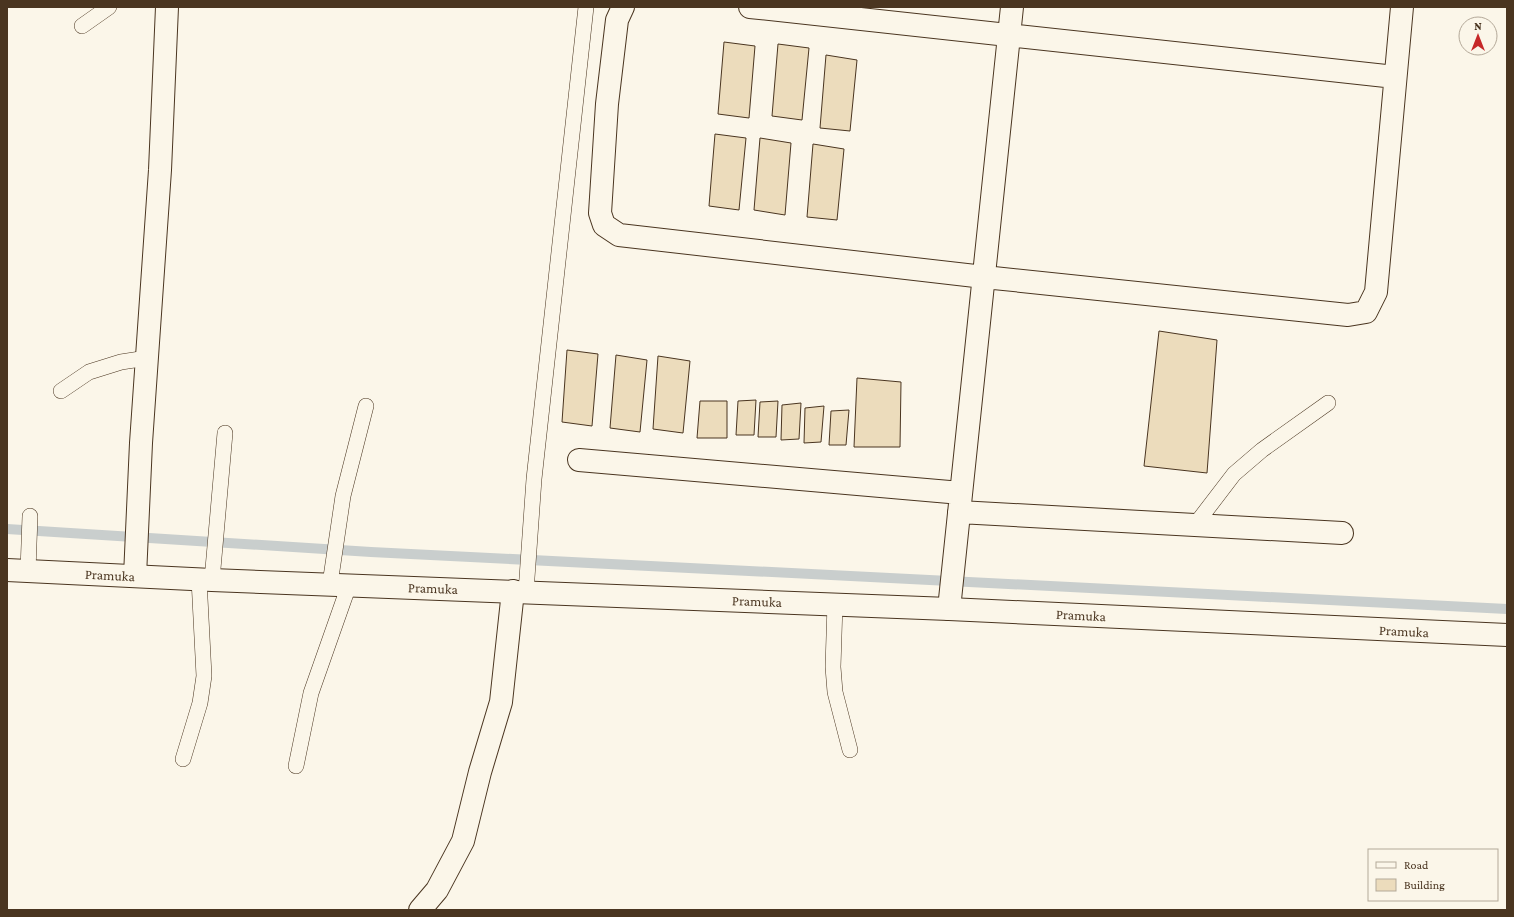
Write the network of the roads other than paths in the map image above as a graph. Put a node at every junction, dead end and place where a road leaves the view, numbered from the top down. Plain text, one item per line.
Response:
1 (109, 7) edge
2 (167, 7) edge
3 (586, 7) edge
4 (623, 7) edge
5 (750, 7) edge
6 (1012, 7) edge
7 (1402, 7) edge
8 (82, 26) dead end
9 (1009, 36) junction
10 (1395, 77) junction
11 (984, 277) junction
12 (147, 358) junction
13 (61, 391) dead end
14 (1328, 403) dead end
15 (366, 406) dead end
16 (225, 433) dead end
17 (579, 460) dead end
18 (960, 503) junction
19 (30, 516) dead end
20 (1195, 525) junction
21 (1342, 533) dead end
22 (17, 570) edge
23 (135, 576) junction
24 (205, 580) junction
25 (340, 584) junction
26 (519, 592) junction
27 (835, 604) junction
28 (949, 608) junction
29 (1507, 635) edge
30 (850, 750) dead end
31 (183, 760) dead end
32 (296, 766) dead end
33 (420, 910) edge

1 - 8 lane
2 - 12 street
3 - 26 lane
4 - 11 street
5 - 9 street
6 - 9 street
7 - 10 street
9 - 10 street
9 - 11 street
10 - 11 street
11 - 18 street
12 - 13 lane
12 - 23 street
14 - 20 lane
15 - 25 lane
16 - 24 lane
17 - 18 street
18 - 20 street
18 - 28 street
19 - 22 lane
20 - 21 street
22 - 23 street, Pramuka
23 - 24 street, Pramuka
24 - 25 street, Pramuka
24 - 31 lane
25 - 26 street, Pramuka
25 - 32 lane
26 - 27 street, Pramuka
26 - 33 street
27 - 28 street, Pramuka
27 - 30 lane
28 - 29 street, Pramuka

